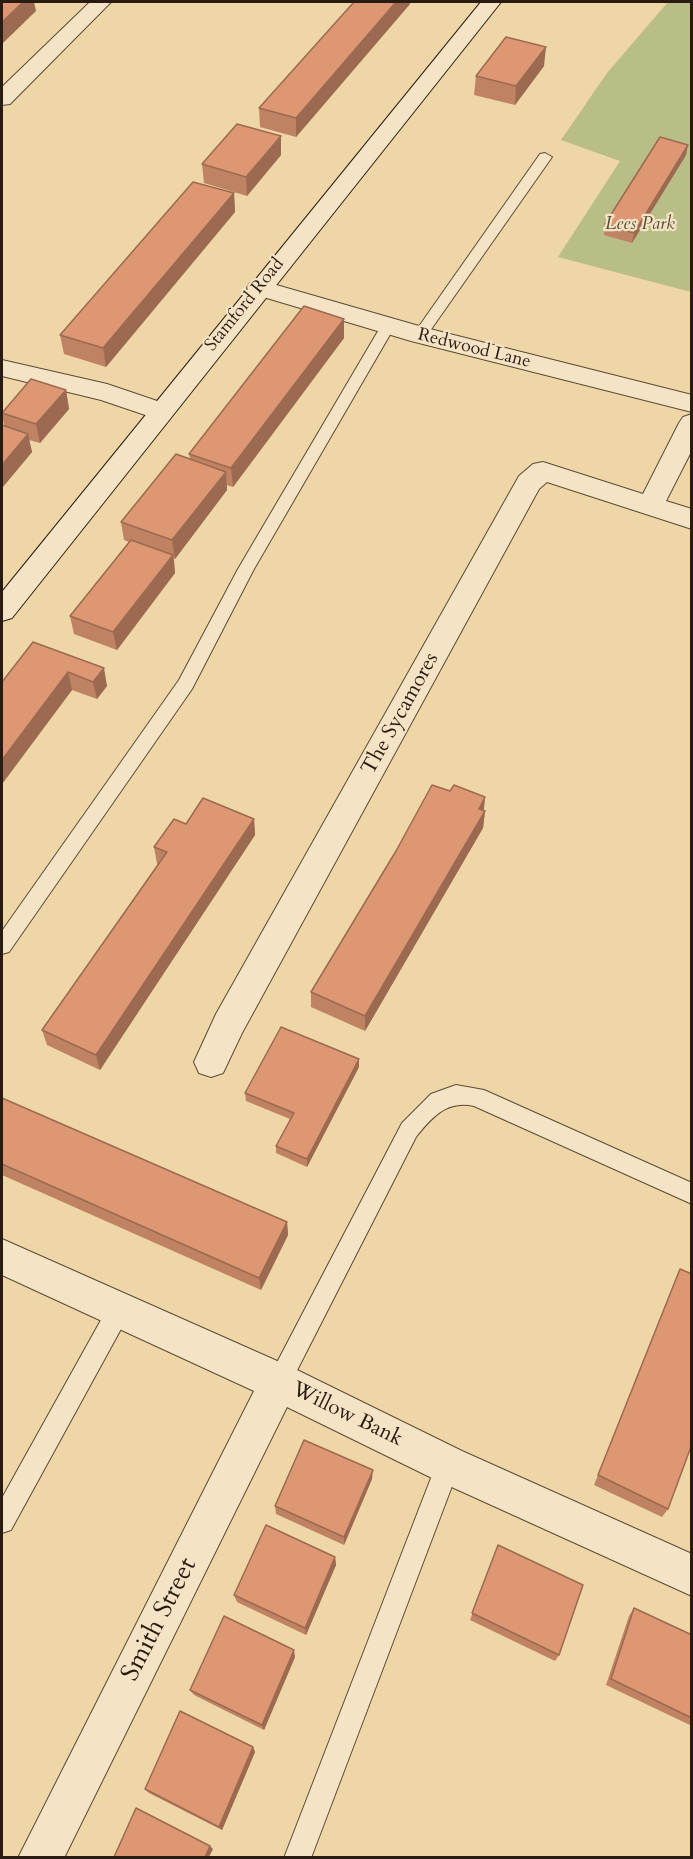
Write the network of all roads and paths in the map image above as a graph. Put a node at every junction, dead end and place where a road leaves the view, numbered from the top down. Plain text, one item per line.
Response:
1 (101, 2) edge
2 (491, 2) edge
3 (2, 99) edge
4 (545, 157) dead end
5 (259, 288) junction
6 (388, 326) junction
7 (420, 335) junction
8 (2, 368) edge
9 (692, 404) edge
10 (160, 411) junction
11 (692, 423) edge
12 (650, 506) junction
13 (692, 519) edge
14 (2, 610) edge
15 (2, 946) edge
16 (211, 1062) dead end
17 (692, 1194) edge
18 (2, 1257) edge
19 (119, 1310) junction
20 (279, 1382) junction
21 (448, 1465) junction
22 (2, 1521) edge
23 (692, 1575) edge
24 (40, 1857) edge
25 (297, 1857) edge

1 - 3 street
2 - 5 street, Stamford Road
4 - 7 lane
5 - 6 street, Redwood Lane
5 - 10 street, Stamford Road
6 - 7 street, Redwood Lane
6 - 15 lane
7 - 9 street, Redwood Lane
8 - 10 street
10 - 14 street, Stamford Road
11 - 12 street
12 - 13 street
12 - 16 street, The Sycamores
17 - 20 lane
18 - 19 street, Willow Bank
19 - 20 street, Willow Bank
19 - 22 lane
20 - 21 street, Willow Bank
20 - 24 street, Smith Street
21 - 23 street, Willow Bank
21 - 25 lane

